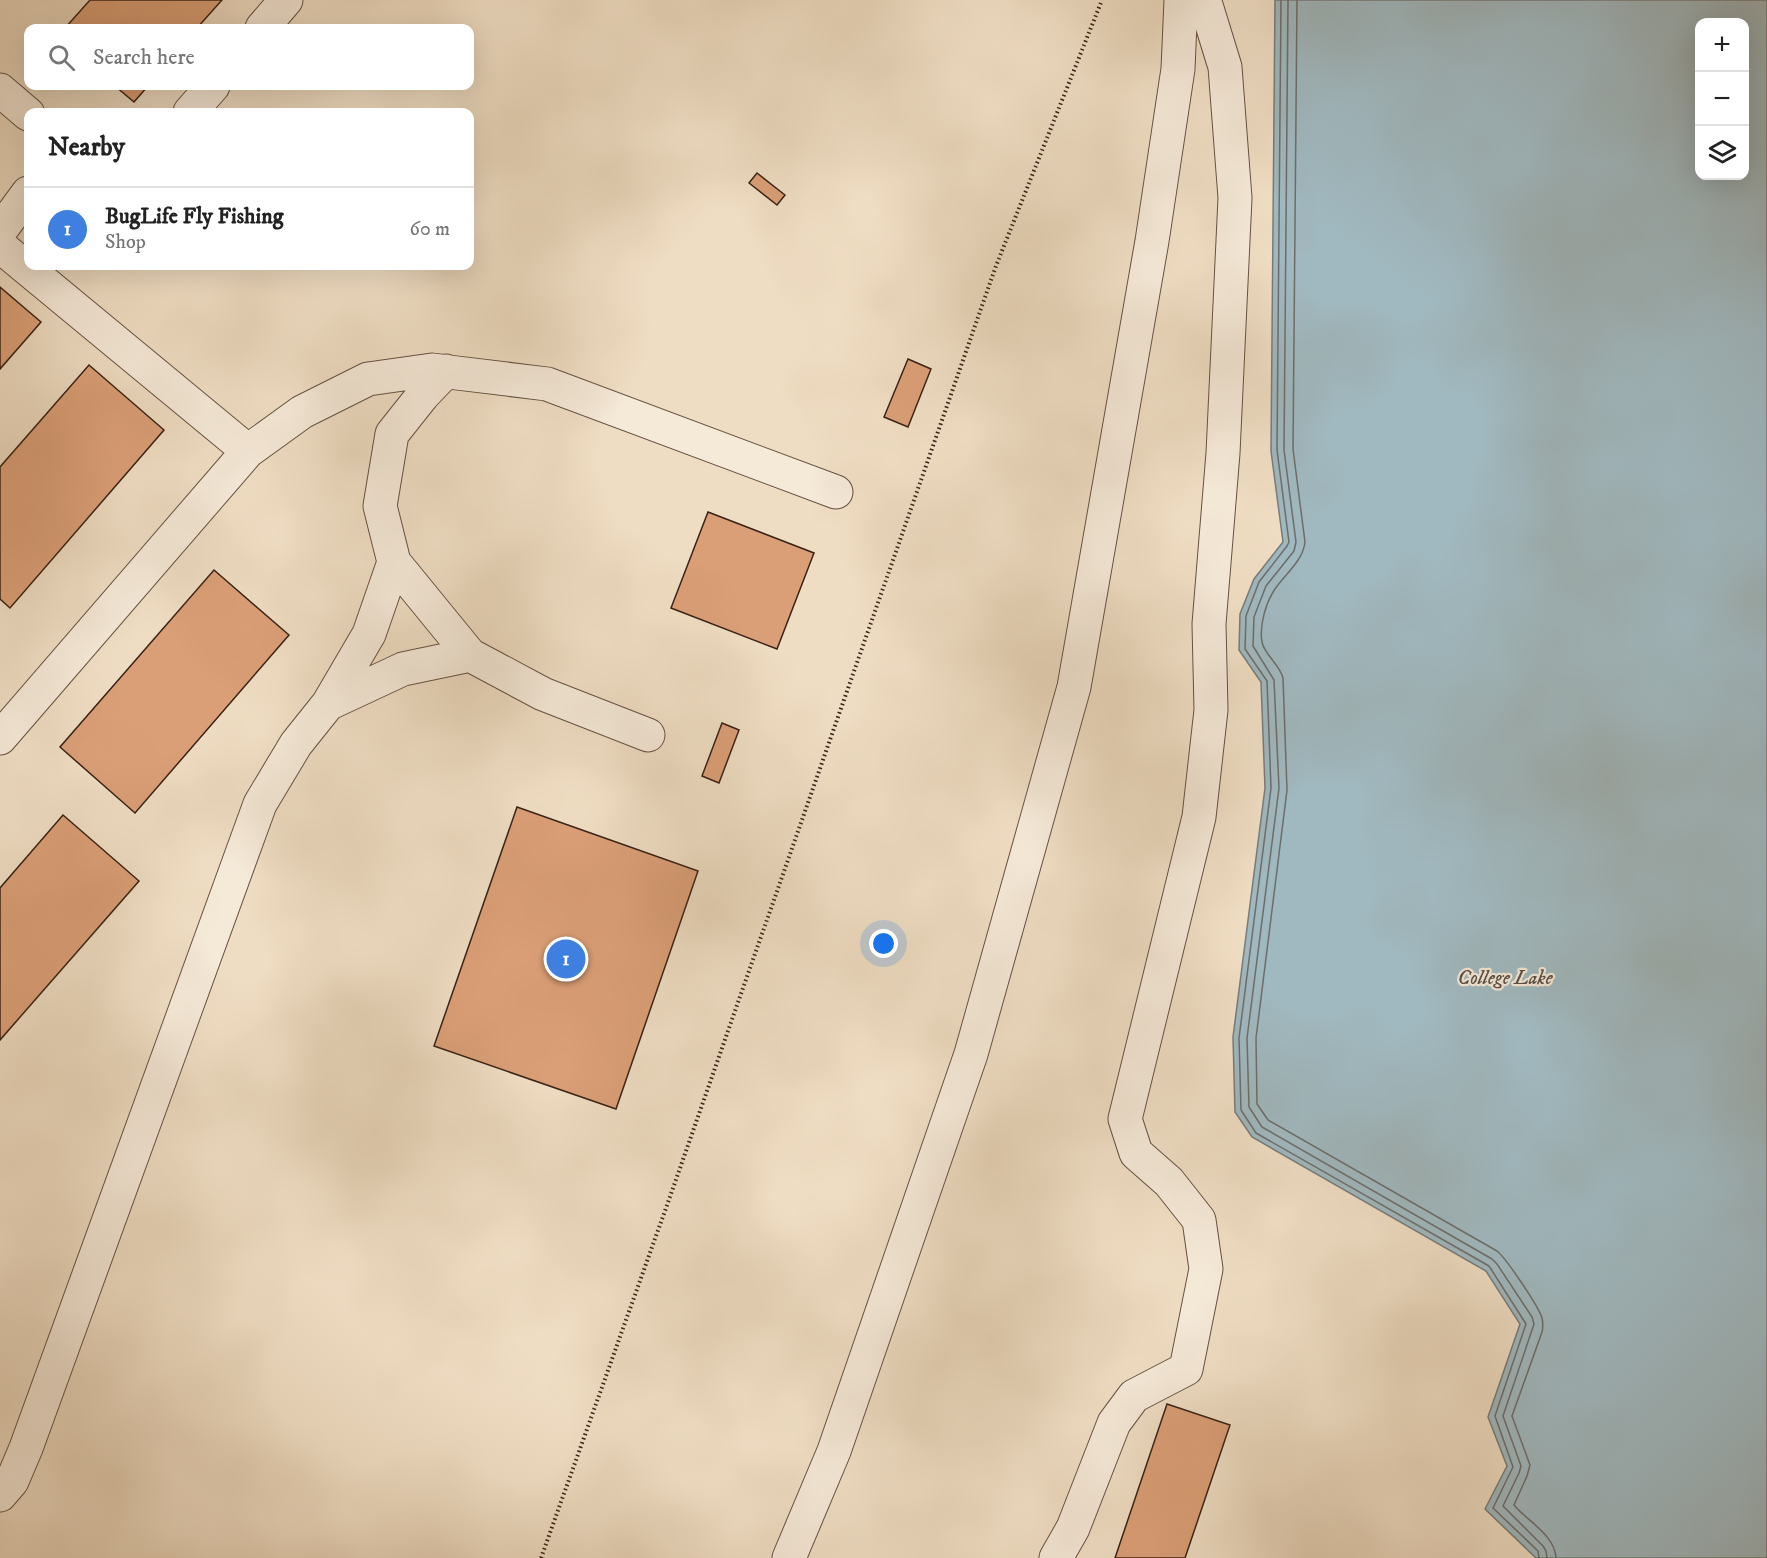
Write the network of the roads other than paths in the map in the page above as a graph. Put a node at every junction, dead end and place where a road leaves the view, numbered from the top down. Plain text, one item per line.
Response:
1 (286, 0) edge
2 (1181, 0) edge
3 (1202, 0) edge
4 (265, 24) edge
5 (0, 90) edge
6 (209, 90) edge
7 (194, 108) edge
8 (24, 111) edge
9 (24, 198) edge
10 (0, 231) edge
11 (0, 246) edge
12 (24, 266) edge
13 (29, 270) edge
14 (446, 371) junction
15 (248, 451) junction
16 (836, 492) dead end
17 (394, 562) junction
18 (470, 655) junction
19 (328, 704) junction
20 (648, 735) dead end
21 (0, 738) edge
22 (0, 1495) edge
23 (789, 1558) edge
24 (1056, 1558) edge

1 - 4 lane
2 - 23 lane
3 - 24 lane
5 - 8 lane
6 - 7 lane
9 - 10 lane
11 - 12 lane
13 - 15 lane
14 - 15 lane
14 - 16 lane
14 - 17 lane
15 - 21 lane
17 - 18 lane
17 - 19 lane
18 - 19 lane
18 - 20 lane
19 - 22 lane

